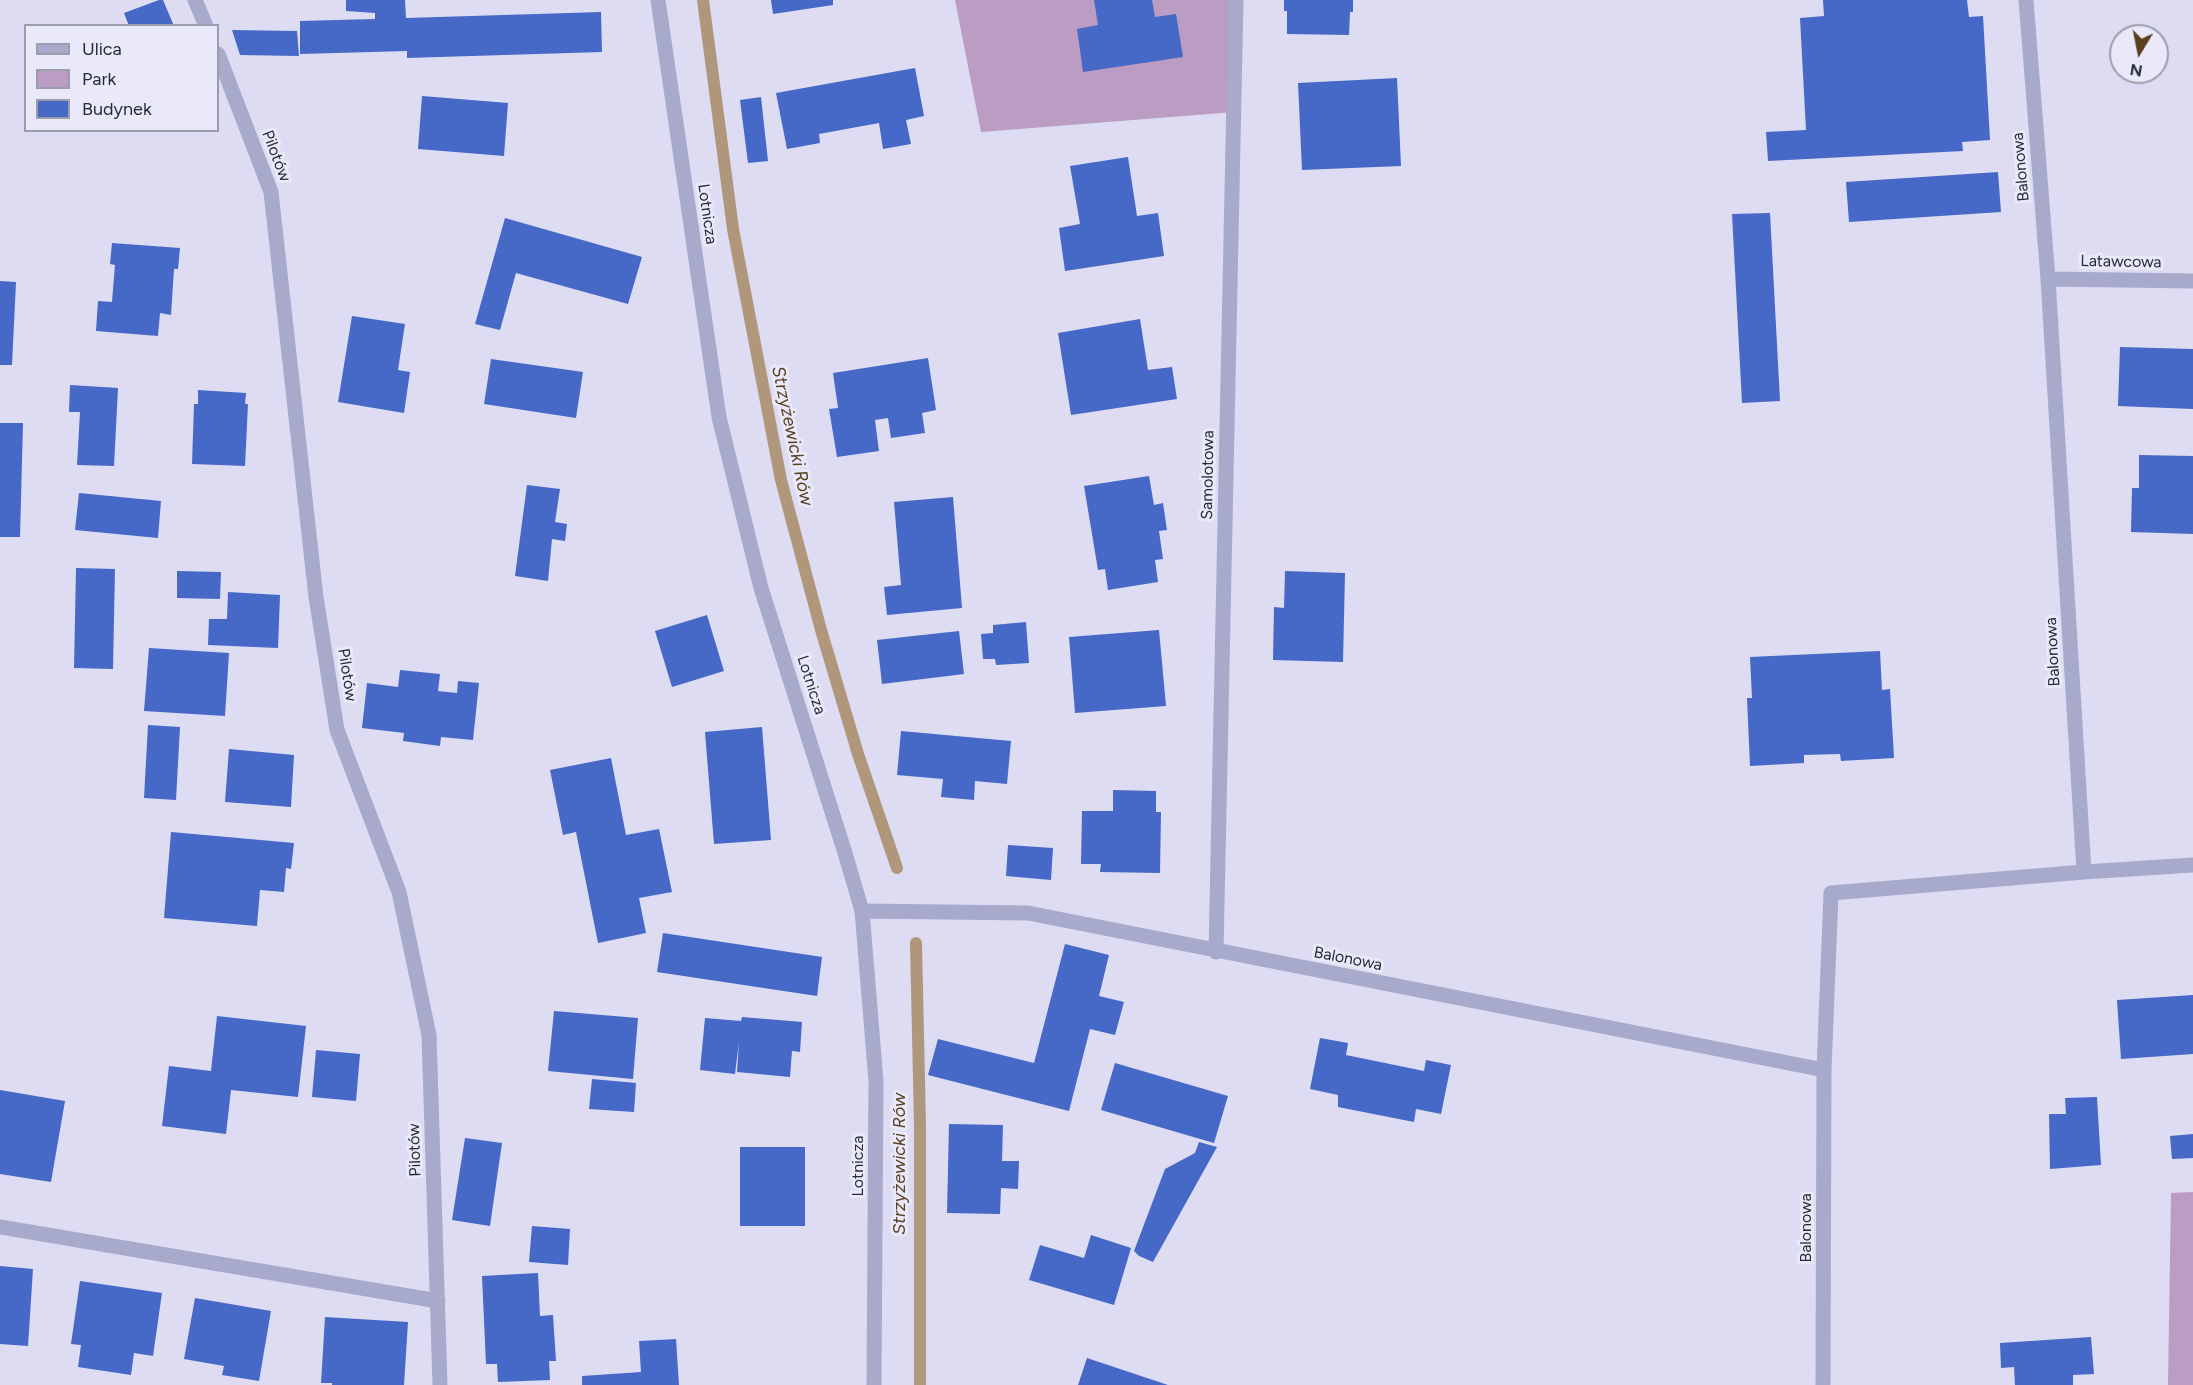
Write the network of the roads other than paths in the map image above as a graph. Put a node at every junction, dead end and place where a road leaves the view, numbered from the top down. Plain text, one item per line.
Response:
1 (195, 0) edge
2 (658, 0) edge
3 (1236, 0) edge
4 (2026, 0) edge
5 (205, 24) edge
6 (219, 57) edge
7 (2048, 279) junction
8 (2193, 281) edge
9 (2193, 865) edge
10 (2084, 872) junction
11 (862, 911) junction
12 (1216, 952) junction
13 (1824, 1070) junction
14 (0, 1227) edge
15 (438, 1301) junction
16 (440, 1385) edge
17 (874, 1385) edge
18 (1823, 1385) edge

1 - 5 street
2 - 11 street, Lotnicza
3 - 12 street, Samolotowa
4 - 7 street, Balonowa
6 - 15 street, Pilotów
7 - 8 street, Latawcowa
7 - 10 street, Balonowa
9 - 10 street
10 - 13 street, Balonowa
11 - 12 street, Balonowa
11 - 17 street, Lotnicza
12 - 13 street, Balonowa
13 - 18 street, Balonowa
14 - 15 street
15 - 16 street, Pilotów

